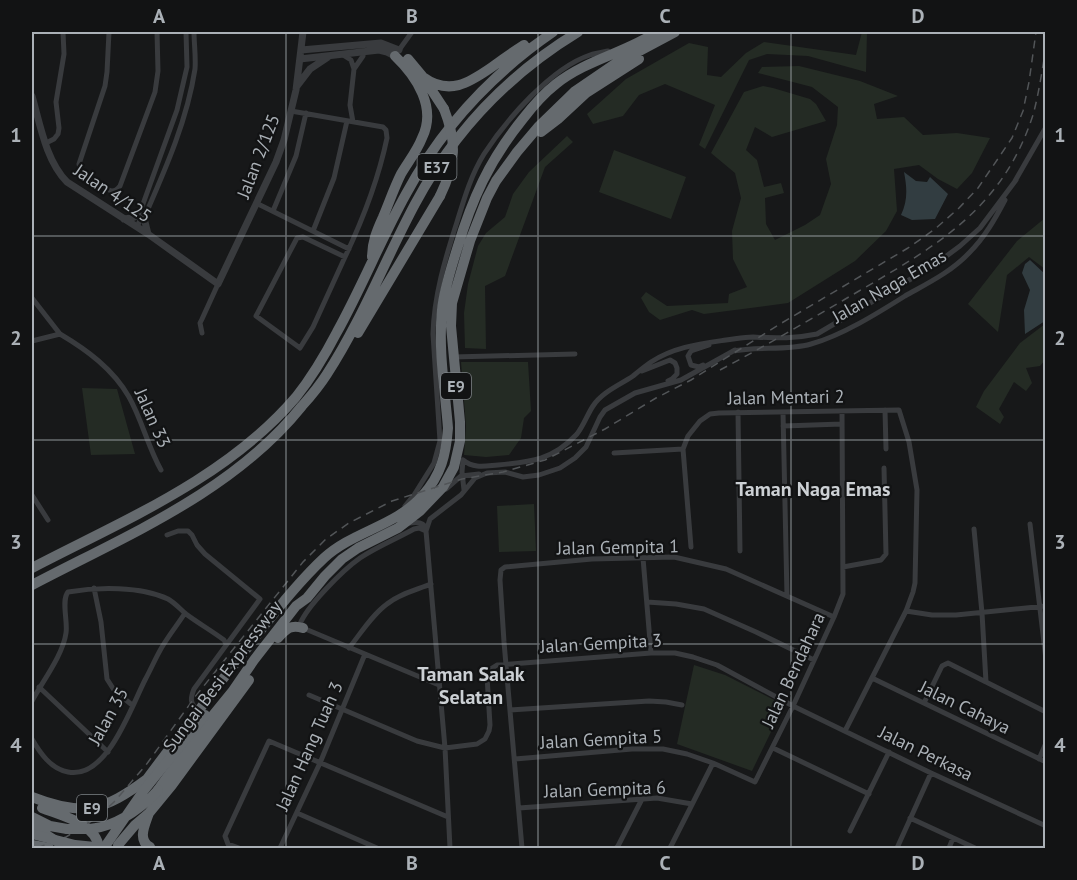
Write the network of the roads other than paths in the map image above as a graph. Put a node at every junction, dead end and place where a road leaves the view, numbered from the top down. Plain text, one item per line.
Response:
1 (63, 32) edge
2 (109, 32) edge
3 (157, 32) edge
4 (186, 32) edge
5 (194, 32) edge
6 (303, 32) edge
7 (412, 32) edge
8 (578, 32) edge
9 (657, 32) edge
10 (675, 32) edge
11 (686, 32) edge
12 (551, 33) edge
13 (624, 49) junction
14 (301, 50) junction
15 (397, 53) junction
16 (341, 54) junction
17 (331, 55) junction
18 (363, 56) dead end
19 (300, 59) junction
20 (354, 69) junction
21 (423, 77) junction
22 (559, 82) junction
23 (297, 86) junction
24 (574, 92) junction
25 (32, 96) edge
26 (350, 105) junction
27 (530, 110) junction
28 (291, 111) junction
29 (306, 113) junction
30 (340, 119) junction
31 (350, 121) junction
32 (540, 126) junction
33 (1046, 128) edge
34 (46, 143) junction
35 (525, 143) junction
36 (1016, 180) junction
37 (256, 203) junction
38 (273, 211) junction
39 (124, 219) junction
40 (140, 220) junction
41 (313, 231) junction
42 (148, 234) junction
43 (349, 249) junction
44 (345, 257) junction
45 (372, 263) junction
46 (218, 284) junction
47 (32, 298) edge
48 (202, 333) dead end
49 (60, 334) junction
50 (727, 340) junction
51 (32, 341) edge
52 (346, 342) junction
53 (735, 350) junction
54 (575, 354) dead end
55 (453, 357) junction
56 (633, 376) junction
57 (651, 388) junction
58 (885, 410) junction
59 (842, 411) junction
60 (738, 412) junction
61 (783, 412) junction
62 (842, 424) junction
63 (783, 426) junction
64 (460, 441) junction
65 (683, 449) junction
66 (886, 449) dead end
67 (614, 453) dead end
68 (465, 462) junction
69 (884, 468) dead end
70 (161, 470) dead end
71 (487, 473) junction
72 (462, 476) junction
73 (464, 490) junction
74 (32, 495) edge
75 (48, 520) dead end
76 (397, 522) junction
77 (410, 523) junction
78 (1030, 525) dead end
79 (974, 529) dead end
80 (426, 531) junction
81 (166, 535) dead end
82 (691, 547) dead end
83 (740, 550) dead end
84 (643, 558) junction
85 (843, 567) junction
86 (32, 568) edge
87 (430, 584) junction
88 (32, 585) edge
89 (94, 588) junction
90 (787, 596) junction
91 (307, 598) junction
92 (647, 603) junction
93 (1042, 607) edge
94 (299, 610) junction
95 (906, 611) junction
96 (186, 613) junction
97 (982, 613) junction
98 (834, 617) junction
99 (302, 626) junction
100 (285, 630) junction
101 (226, 644) junction
102 (349, 648) junction
103 (651, 653) junction
104 (364, 654) junction
105 (814, 660) junction
106 (1046, 660) edge
107 (506, 664) junction
108 (872, 678) junction
109 (986, 682) junction
110 (439, 685) junction
111 (39, 687) junction
112 (232, 692) junction
113 (309, 695) dead end
114 (32, 701) edge
115 (924, 703) junction
116 (132, 705) junction
117 (682, 705) dead end
118 (793, 706) junction
119 (343, 708) junction
120 (510, 710) junction
121 (1046, 712) edge
122 (201, 713) junction
123 (846, 731) junction
124 (209, 732) junction
125 (32, 739) edge
126 (1046, 743) edge
127 (445, 748) junction
128 (773, 748) junction
129 (108, 752) junction
130 (889, 752) junction
131 (515, 759) junction
132 (1042, 761) edge
133 (320, 763) junction
134 (712, 763) junction
135 (931, 773) junction
136 (147, 778) junction
137 (755, 782) joint
138 (868, 794) junction
139 (32, 797) edge
140 (642, 799) junction
141 (32, 802) edge
142 (692, 804) junction
143 (519, 808) junction
144 (149, 813) junction
145 (297, 813) junction
146 (32, 817) edge
147 (448, 817) junction
148 (910, 818) junction
149 (79, 823) junction
150 (135, 825) junction
151 (32, 826) edge
152 (1046, 826) edge
153 (850, 831) dead end
154 (32, 834) edge
155 (953, 838) junction
156 (32, 845) edge
157 (118, 845) dead end
158 (62, 846) edge
159 (150, 847) edge
160 (49, 849) edge
161 (99, 849) edge
162 (104, 849) edge
163 (239, 849) edge
164 (280, 849) edge
165 (377, 849) edge
166 (450, 849) edge
167 (522, 849) edge
168 (616, 849) edge
169 (670, 849) edge
170 (897, 849) edge
171 (949, 849) edge
172 (975, 849) edge

1 - 34 street
2 - 3 street
4 - 40 street
5 - 40 street
6 - 14 street, Jalan 2/125
7 - 15 street
8 - 52 highway, E37
9 - 13 highway, Sungai Besi Expressway / E9
10 - 24 highway, Sungai Besi Expressway / E9
11 - 35 highway
12 - 21 highway
12 - 45 highway, E37
13 - 22 highway, Sungai Besi Expressway / E9
13 - 76 street
14 - 15 street
14 - 19 street, Jalan 2/125
15 - 16 street
15 - 21 highway
15 - 45 highway
16 - 17 street
16 - 20 street
17 - 19 street
17 - 23 street
18 - 20 street
19 - 23 street, Jalan 2/125
20 - 26 street
21 - 52 highway, bridge
22 - 24 highway
22 - 27 highway, Sungai Besi Expressway / E9
23 - 28 street, Jalan 2/125
24 - 32 highway, Sungai Besi Expressway / E9
25 - 34 street, Jalan 4/125
26 - 30 street
26 - 31 street
27 - 32 highway
27 - 76 highway, Sungai Besi Expressway / E9
28 - 29 street
28 - 37 street, Jalan 2/125
29 - 30 street
29 - 38 street
30 - 31 street
31 - 41 street
31 - 43 street
32 - 35 highway, Sungai Besi Expressway / E9
33 - 36 street, Jalan Naga Emas
34 - 39 street, Jalan 4/125
35 - 55 highway, Sungai Besi Expressway / E9
36 - 50 street, Jalan Naga Emas
36 - 53 street, Jalan Naga Emas
37 - 38 street
37 - 46 street, Jalan 2/125
38 - 41 street
39 - 40 street, Jalan 4/125
39 - 40 street
40 - 42 street, Jalan 4/125
40 - 42 street
41 - 43 street
42 - 46 street, Jalan 4/125
43 - 44 street
44 - 44 street
45 - 86 highway, E37
46 - 48 street
47 - 49 street, Jalan 33
49 - 51 street
49 - 70 street, Jalan 33
50 - 53 street, Jalan Naga Emas
50 - 56 street, Jalan Naga Emas
52 - 88 highway, E37
53 - 57 street, Jalan Naga Emas
54 - 55 street
55 - 64 highway, Sungai Besi Expressway / E9
56 - 57 street, Jalan Naga Emas
56 - 68 street, Jalan Naga Emas
57 - 71 street, Jalan Naga Emas
58 - 59 street, Jalan Mentari 2
58 - 66 street
58 - 95 street, Jalan Mentari 2
59 - 61 street, Jalan Mentari 2
59 - 62 street, Jalan Bendahara
60 - 61 street, Jalan Mentari 2
60 - 65 street, Jalan Mentari 2
60 - 83 street
61 - 63 street
62 - 63 street
62 - 85 street, Jalan Bendahara
63 - 90 street
64 - 68 street
64 - 76 highway, Sungai Besi Expressway / E9
65 - 67 street
65 - 82 street
68 - 72 street
69 - 85 street
71 - 72 street, Jalan Naga Emas
71 - 73 street
72 - 73 street
72 - 77 street
73 - 80 street
74 - 75 street
76 - 77 street
76 - 91 highway, Sungai Besi Expressway / E9
76 - 122 highway, Sungai Besi Expressway / E9
77 - 80 street
78 - 93 street
79 - 97 street
80 - 87 street
80 - 99 street
81 - 101 street
84 - 90 street, Jalan Gempita 1
84 - 92 street
84 - 107 street, Jalan Gempita 1
85 - 98 street, Jalan Bendahara
87 - 102 street
87 - 110 street
89 - 96 street
89 - 111 street
89 - 116 street
90 - 98 street, Jalan Gempita 1
91 - 94 highway
91 - 112 highway, Sungai Besi Expressway / E9
92 - 103 street
92 - 105 street
93 - 97 street
93 - 106 street
94 - 99 highway
94 - 100 highway
95 - 97 street
95 - 108 street
96 - 101 street
96 - 116 street, Jalan 35
97 - 109 street
98 - 105 street, Jalan Bendahara
99 - 100 highway
99 - 102 street
100 - 124 highway
101 - 122 street
102 - 104 street
103 - 107 street, Jalan Gempita 3
103 - 118 street, Jalan Gempita 3
104 - 110 street
104 - 119 street, Jalan Hang Tuah 3
105 - 118 street, Jalan Bendahara
107 - 120 street
107 - 127 street
108 - 115 street, Jalan Cahaya
108 - 123 street
109 - 115 street
109 - 121 street
110 - 127 street
111 - 114 street
111 - 129 street
112 - 124 highway
112 - 146 highway, Sungai Besi Expressway / E9, bridge
113 - 119 street
115 - 132 street, Jalan Cahaya
116 - 129 street, Jalan 35
117 - 120 street
118 - 123 street, Jalan Perkasa
118 - 128 street, Jalan Bendahara
119 - 127 street
119 - 133 street, Jalan Hang Tuah 3
120 - 131 street
122 - 136 highway, Sungai Besi Expressway / E9
122 - 162 highway, bridge
123 - 130 street, Jalan Perkasa
124 - 144 highway
125 - 129 street, Jalan 35
126 - 132 street
127 - 147 street
128 - 137 street, Jalan Bendahara
128 - 138 street
130 - 135 street, Jalan Perkasa
130 - 138 street
131 - 134 street, Jalan Gempita 5
131 - 143 street
133 - 145 street, Jalan Hang Tuah 3
133 - 147 street
133 - 163 street
134 - 137 street, Jalan Gempita 5
134 - 142 street
135 - 148 street
135 - 152 street, Jalan Perkasa
136 - 139 highway, Sungai Besi Expressway / E9
136 - 150 highway
138 - 153 street
140 - 142 street, Jalan Gempita 6
140 - 143 street, Jalan Gempita 6
140 - 168 street
141 - 149 highway
142 - 169 street
143 - 167 street
144 - 150 highway
144 - 159 highway
145 - 164 street, Jalan Hang Tuah 3
145 - 165 street
147 - 166 street
148 - 155 street
148 - 170 street
149 - 158 highway
149 - 161 highway
150 - 157 highway
151 - 158 highway
154 - 162 highway, bridge
155 - 171 street
155 - 172 street
156 - 160 highway

